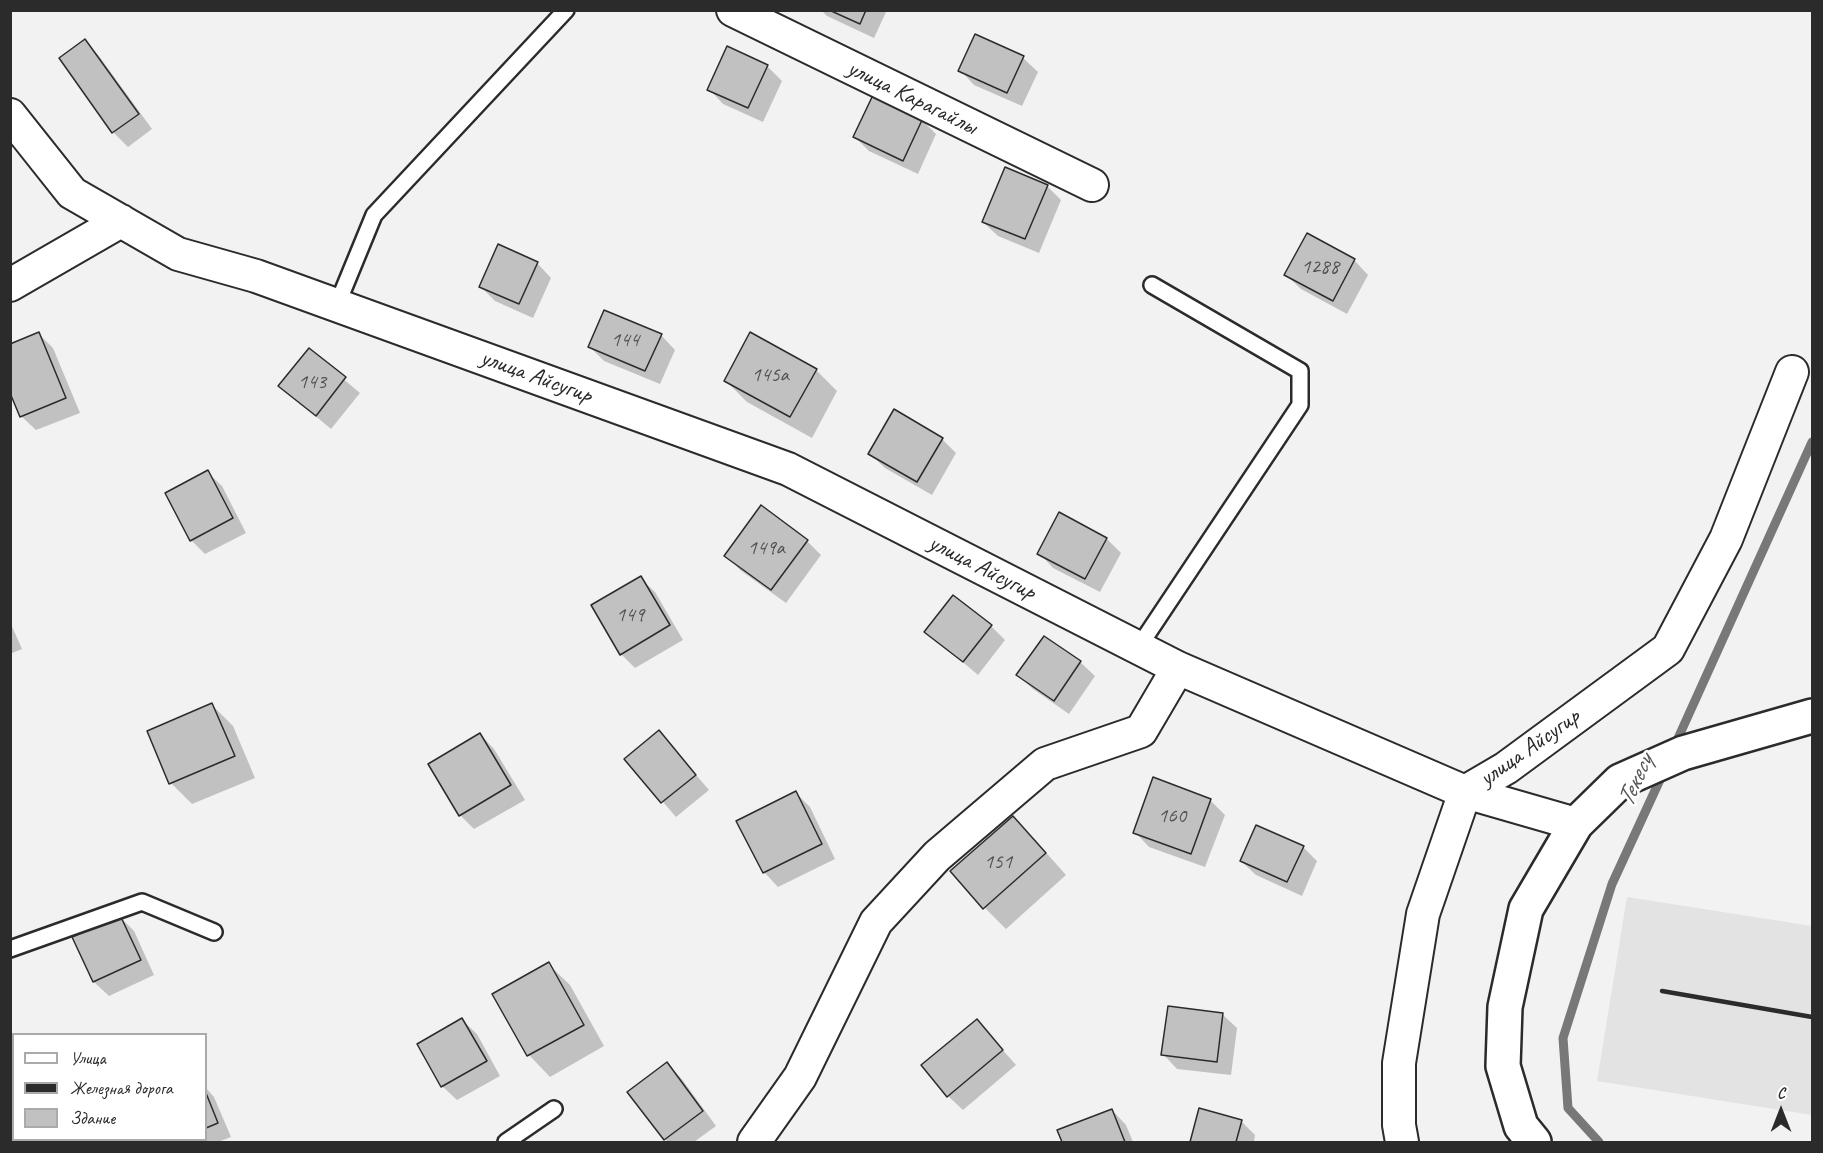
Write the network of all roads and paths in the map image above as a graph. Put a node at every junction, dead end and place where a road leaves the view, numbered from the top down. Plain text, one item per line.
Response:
1 (566, 10) edge
2 (733, 10) edge
3 (10, 115) edge
4 (1092, 185) dead end
5 (121, 221) junction
6 (10, 285) edge
7 (1152, 285) dead end
8 (337, 305) junction
9 (1792, 372) dead end
10 (1138, 648) junction
11 (1178, 668) junction
12 (1812, 716) edge
13 (1465, 792) junction
14 (1576, 824) junction
15 (214, 932) dead end
16 (10, 949) edge
17 (554, 1109) dead end
18 (506, 1143) edge
19 (754, 1143) edge
20 (1402, 1143) edge
21 (1534, 1143) edge

1 - 8 lane
2 - 4 street, улица Карагайлы
3 - 5 street, улица Айсугир
5 - 6 street
5 - 8 street, улица Айсугир
7 - 10 lane
8 - 10 street, улица Айсугир
9 - 13 street, улица Айсугир
10 - 11 street, улица Айсугир
11 - 13 street, улица Айсугир
11 - 19 street
12 - 14 street
13 - 14 street
13 - 20 street
14 - 21 street
15 - 16 lane
17 - 18 lane

